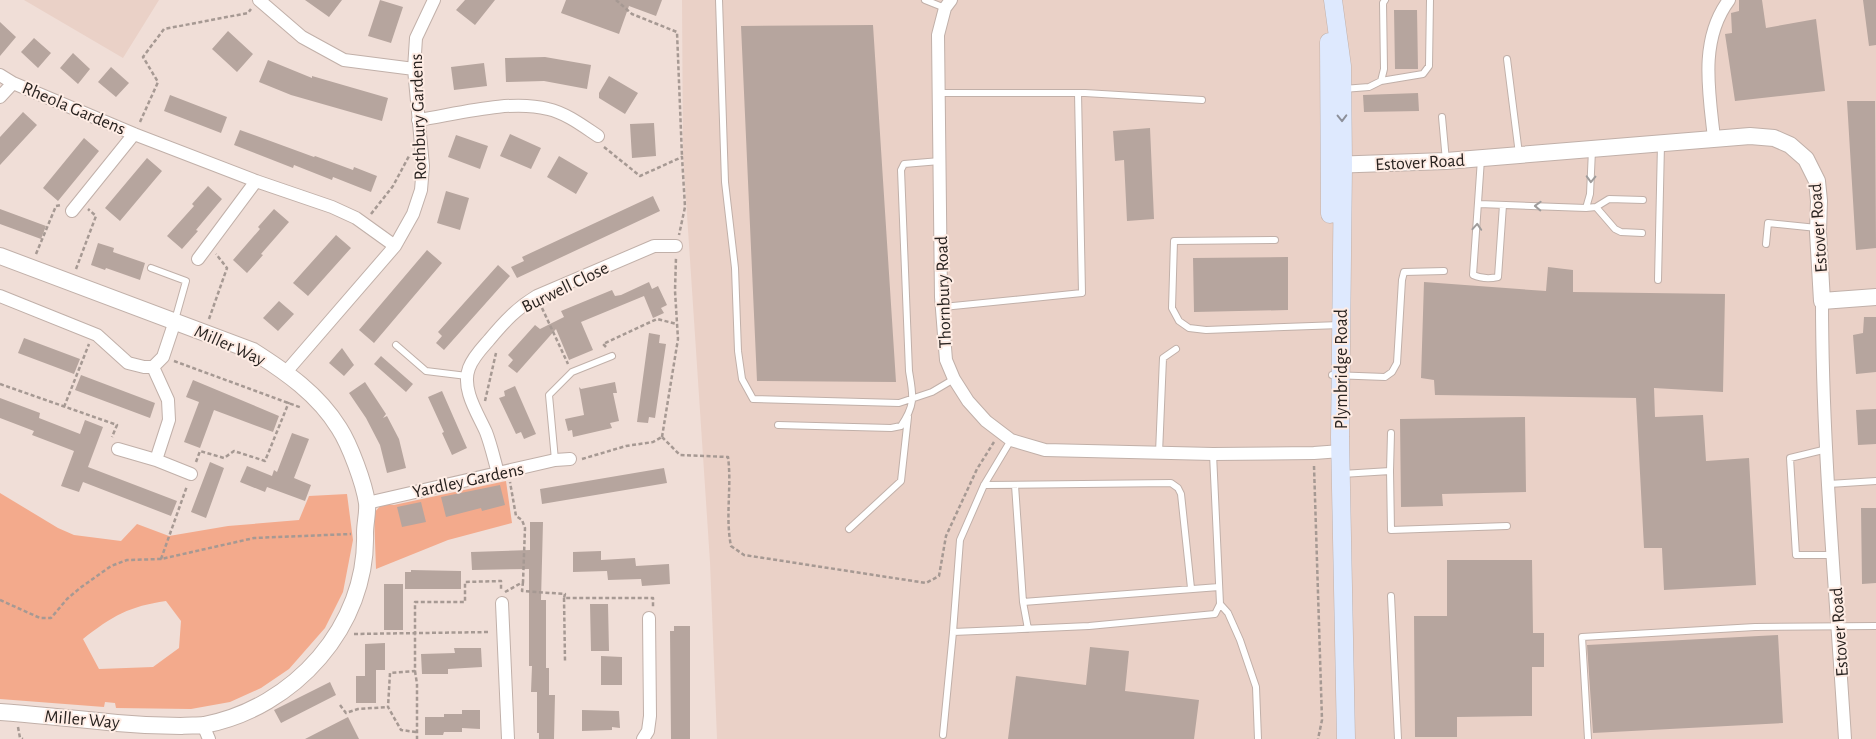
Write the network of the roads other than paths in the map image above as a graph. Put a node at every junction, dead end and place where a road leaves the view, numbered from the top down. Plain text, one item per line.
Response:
1 (434, 0) edge
2 (719, 0) edge
3 (925, 0) edge
4 (1329, 0) edge
5 (1333, 0) edge
6 (1385, 0) edge
7 (1430, 0) edge
8 (1729, 0) edge
9 (256, 3) edge
10 (948, 4) edge
11 (1508, 59) dead end
12 (414, 69) junction
13 (0, 75) edge
14 (1381, 81) junction
15 (13, 83) junction
16 (1342, 89) junction
17 (939, 93) junction
18 (1078, 93) junction
19 (0, 97) edge
20 (1202, 100) dead end
21 (1442, 117) dead end
22 (418, 120) junction
23 (134, 134) junction
24 (598, 136) dead end
25 (1714, 138) junction
26 (1661, 143) junction
27 (1592, 149) junction
28 (1519, 155) junction
29 (1481, 158) junction
30 (940, 161) junction
31 (1446, 161) junction
32 (1336, 165) junction
33 (256, 182) junction
34 (1643, 200) dead end
35 (1479, 204) junction
36 (1503, 205) junction
37 (1596, 207) junction
38 (1586, 208) junction
39 (72, 211) dead end
40 (1819, 228) junction
41 (1642, 233) dead end
42 (1275, 240) dead end
43 (1766, 244) dead end
44 (394, 246) junction
45 (676, 246) dead end
46 (0, 256) edge
47 (198, 259) dead end
48 (151, 268) dead end
49 (1444, 271) dead end
50 (1658, 280) dead end
51 (0, 296) edge
52 (1876, 297) edge
53 (1822, 301) junction
54 (943, 307) junction
55 (175, 322) junction
56 (1336, 325) junction
57 (396, 345) dead end
58 (1176, 349) dead end
59 (612, 356) road end
60 (153, 366) junction
61 (286, 372) junction
62 (468, 376) junction
63 (1336, 376) junction
64 (954, 379) junction
65 (913, 399) junction
66 (908, 416) junction
67 (778, 425) dead end
68 (1390, 433) dead end
69 (1011, 440) junction
70 (118, 449) road end
71 (1827, 449) junction
72 (1337, 451) junction
73 (1159, 453) junction
74 (1213, 454) junction
75 (570, 459) road end
76 (156, 460) junction
77 (555, 460) junction
78 (1390, 471) junction
79 (503, 472) junction
80 (191, 474) dead end
81 (1336, 474) junction
82 (1876, 481) edge
83 (1829, 484) junction
84 (984, 485) junction
85 (1015, 485) junction
86 (366, 502) junction
87 (1507, 526) dead end
88 (849, 530) dead end
89 (1834, 556) junction
90 (1219, 587) junction
91 (1191, 588) junction
92 (1391, 596) dead end
93 (1023, 602) junction
94 (502, 603) dead end
95 (1220, 604) junction
96 (649, 618) road end
97 (1876, 626) edge
98 (1838, 628) junction
99 (1028, 629) junction
100 (953, 632) junction
101 (0, 712) edge
102 (206, 732) edge
103 (943, 735) dead end
104 (508, 739) edge
105 (643, 739) edge
106 (1258, 739) edge
107 (1335, 739) edge
108 (1346, 739) edge
109 (1398, 739) edge
110 (1588, 739) edge
111 (1845, 739) edge

1 - 12 street, Rothbury Gardens
2 - 65 lane
3 - 10 lane
4 - 32 main road, Plymbridge Road
5 - 16 main road, Plymbridge Road
6 - 14 lane
7 - 14 lane
8 - 25 street
9 - 12 street
10 - 17 street, Thornbury Road
11 - 28 lane
12 - 22 street, Rothbury Gardens
13 - 15 street, Rheola Gardens
14 - 16 lane
15 - 19 street, Rheola Gardens
15 - 23 street, Rheola Gardens
16 -> 32 main road, Plymbridge Road
17 - 18 lane
17 - 30 street, Thornbury Road
18 - 20 lane
18 - 54 lane
21 - 31 lane
22 - 24 street
22 - 44 street, Rothbury Gardens
23 - 33 street, Rheola Gardens
23 - 39 street, Rheola Gardens
25 - 26 street, Estover Road
25 - 40 street, Estover Road
26 - 27 street, Estover Road
26 - 50 lane
27 - 28 street, Estover Road
27 -> 38 lane
28 - 29 street, Estover Road
29 - 31 street, Estover Road
29 - 35 lane
30 - 54 street, Thornbury Road
30 - 65 lane
31 - 32 street, Estover Road
32 - 56 main road, Plymbridge Road
33 - 44 street, Rheola Gardens
33 - 47 street
34 - 37 lane
35 - 36 lane
36 -> 35 lane
38 -> 36 lane
37 - 38 lane
37 - 41 lane
40 - 43 lane
40 - 53 street, Estover Road
42 - 56 lane
44 - 61 street, Rothbury Gardens
45 - 62 street, Burwell Close
46 - 55 street, Miller Way
48 - 55 lane
49 - 63 lane
51 - 60 street
52 - 53 street
53 - 71 street, Estover Road
54 - 64 street, Thornbury Road
55 - 60 street
55 - 61 street, Miller Way
56 - 63 main road, Plymbridge Road
57 - 62 lane
58 - 73 lane
59 - 77 lane
60 - 76 street
61 - 86 street, Miller Way
62 - 79 street, Burwell Close
63 - 72 main road, Plymbridge Road
64 - 65 lane
64 - 69 street, Thornbury Road
65 - 66 lane
66 - 67 lane
66 - 88 lane
68 - 78 lane
69 - 73 street, Thornbury Road
69 - 84 lane
70 - 76 street
71 - 83 street, Estover Road
71 - 89 lane
72 - 74 street, Thornbury Road
72 - 81 main road, Plymbridge Road
73 - 74 street, Thornbury Road
74 - 90 lane
75 - 77 street, Yardley Gardens
76 - 80 street
77 - 79 street, Yardley Gardens
78 - 81 lane
78 - 87 lane
79 - 86 street, Yardley Gardens
81 - 107 main road, Plymbridge Road
81 - 108 main road, Plymbridge Road
82 - 83 lane
83 - 89 street, Estover Road
84 - 85 lane
84 - 100 lane
85 - 91 lane
85 - 93 lane
86 - 102 street, Miller Way
89 - 98 street, Estover Road
90 - 91 lane
90 - 95 lane
91 - 93 lane
92 - 109 lane
93 - 99 lane
94 - 104 street
95 - 99 lane
95 - 106 lane
96 - 105 street
97 - 98 lane
98 - 110 lane
98 - 111 street, Estover Road
99 - 100 lane
100 - 103 lane
101 - 102 street, Miller Way

